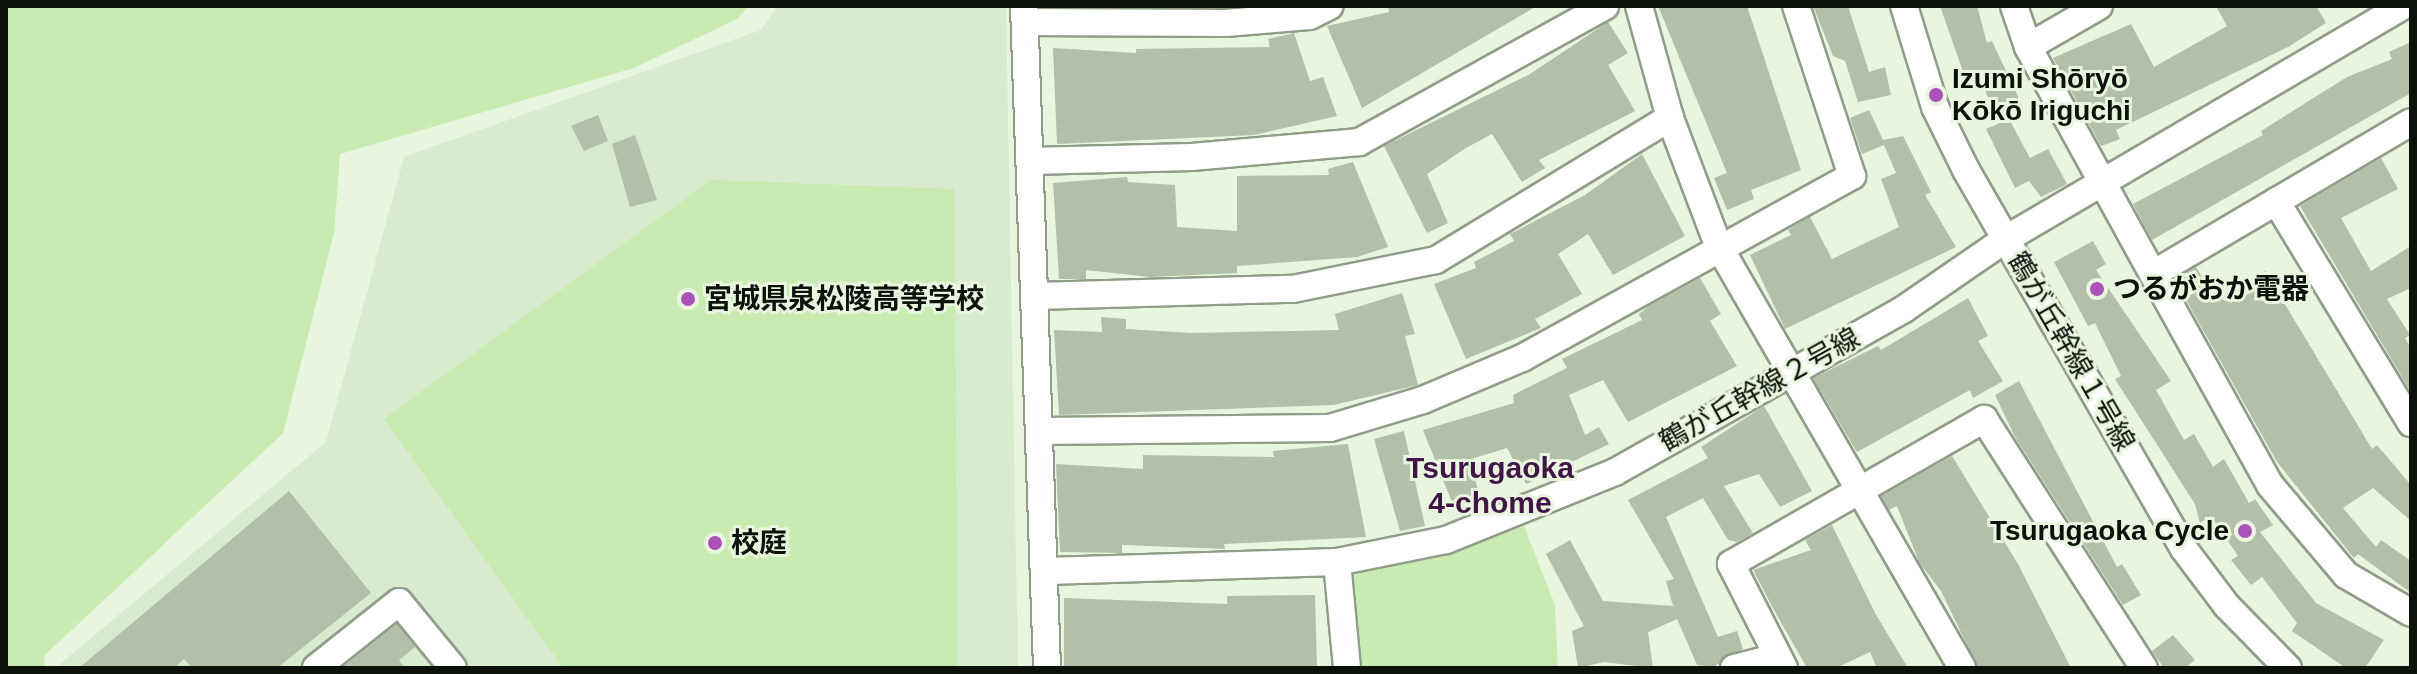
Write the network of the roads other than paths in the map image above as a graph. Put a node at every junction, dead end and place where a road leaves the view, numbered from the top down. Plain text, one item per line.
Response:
1 (1330, 6) edge
2 (1605, 6) edge
3 (1639, 6) edge
4 (1796, 6) edge
5 (1904, 6) edge
6 (2014, 6) edge
7 (2099, 6) edge
8 (2403, 6) edge
9 (1024, 14) edge
10 (2028, 47) junction
11 (1670, 118) junction
12 (2409, 129) edge
13 (1030, 161) junction
14 (2101, 184) junction
15 (2276, 201) junction
16 (2006, 239) junction
17 (1718, 245) junction
18 (2153, 274) junction
19 (1036, 296) junction
20 (1788, 372) junction
21 (2411, 423) edge
22 (1041, 431) junction
23 (1856, 492) junction
24 (1337, 562) junction
25 (1047, 571) junction
26 (2411, 613) edge
27 (1780, 662) edge
28 (316, 668) edge
29 (453, 668) edge
30 (1047, 668) edge
31 (1347, 668) edge
32 (1734, 668) edge
33 (1962, 668) edge
34 (2144, 668) edge
35 (2288, 668) edge

1 - 9 street
2 - 13 street
3 - 11 street
4 - 17 street
5 - 16 street, 鶴が丘幹線１号線
6 - 10 street
7 - 10 street
8 - 14 street, 鶴が丘幹線２号線
9 - 13 street
10 - 14 street
11 - 17 street
11 - 19 street
12 - 15 street
13 - 19 street
14 - 16 street, 鶴が丘幹線２号線
14 - 18 street
15 - 18 street
15 - 21 street
16 - 20 street, 鶴が丘幹線２号線
16 - 35 street, 鶴が丘幹線１号線
17 - 20 street
17 - 22 street
18 - 26 street
19 - 22 street
20 - 23 street
20 - 24 street, 鶴が丘幹線２号線
22 - 25 street
23 - 27 street
23 - 33 street
23 - 34 street
24 - 25 street, 鶴が丘幹線２号線
24 - 31 street
25 - 30 street
27 - 32 street
28 - 29 street

